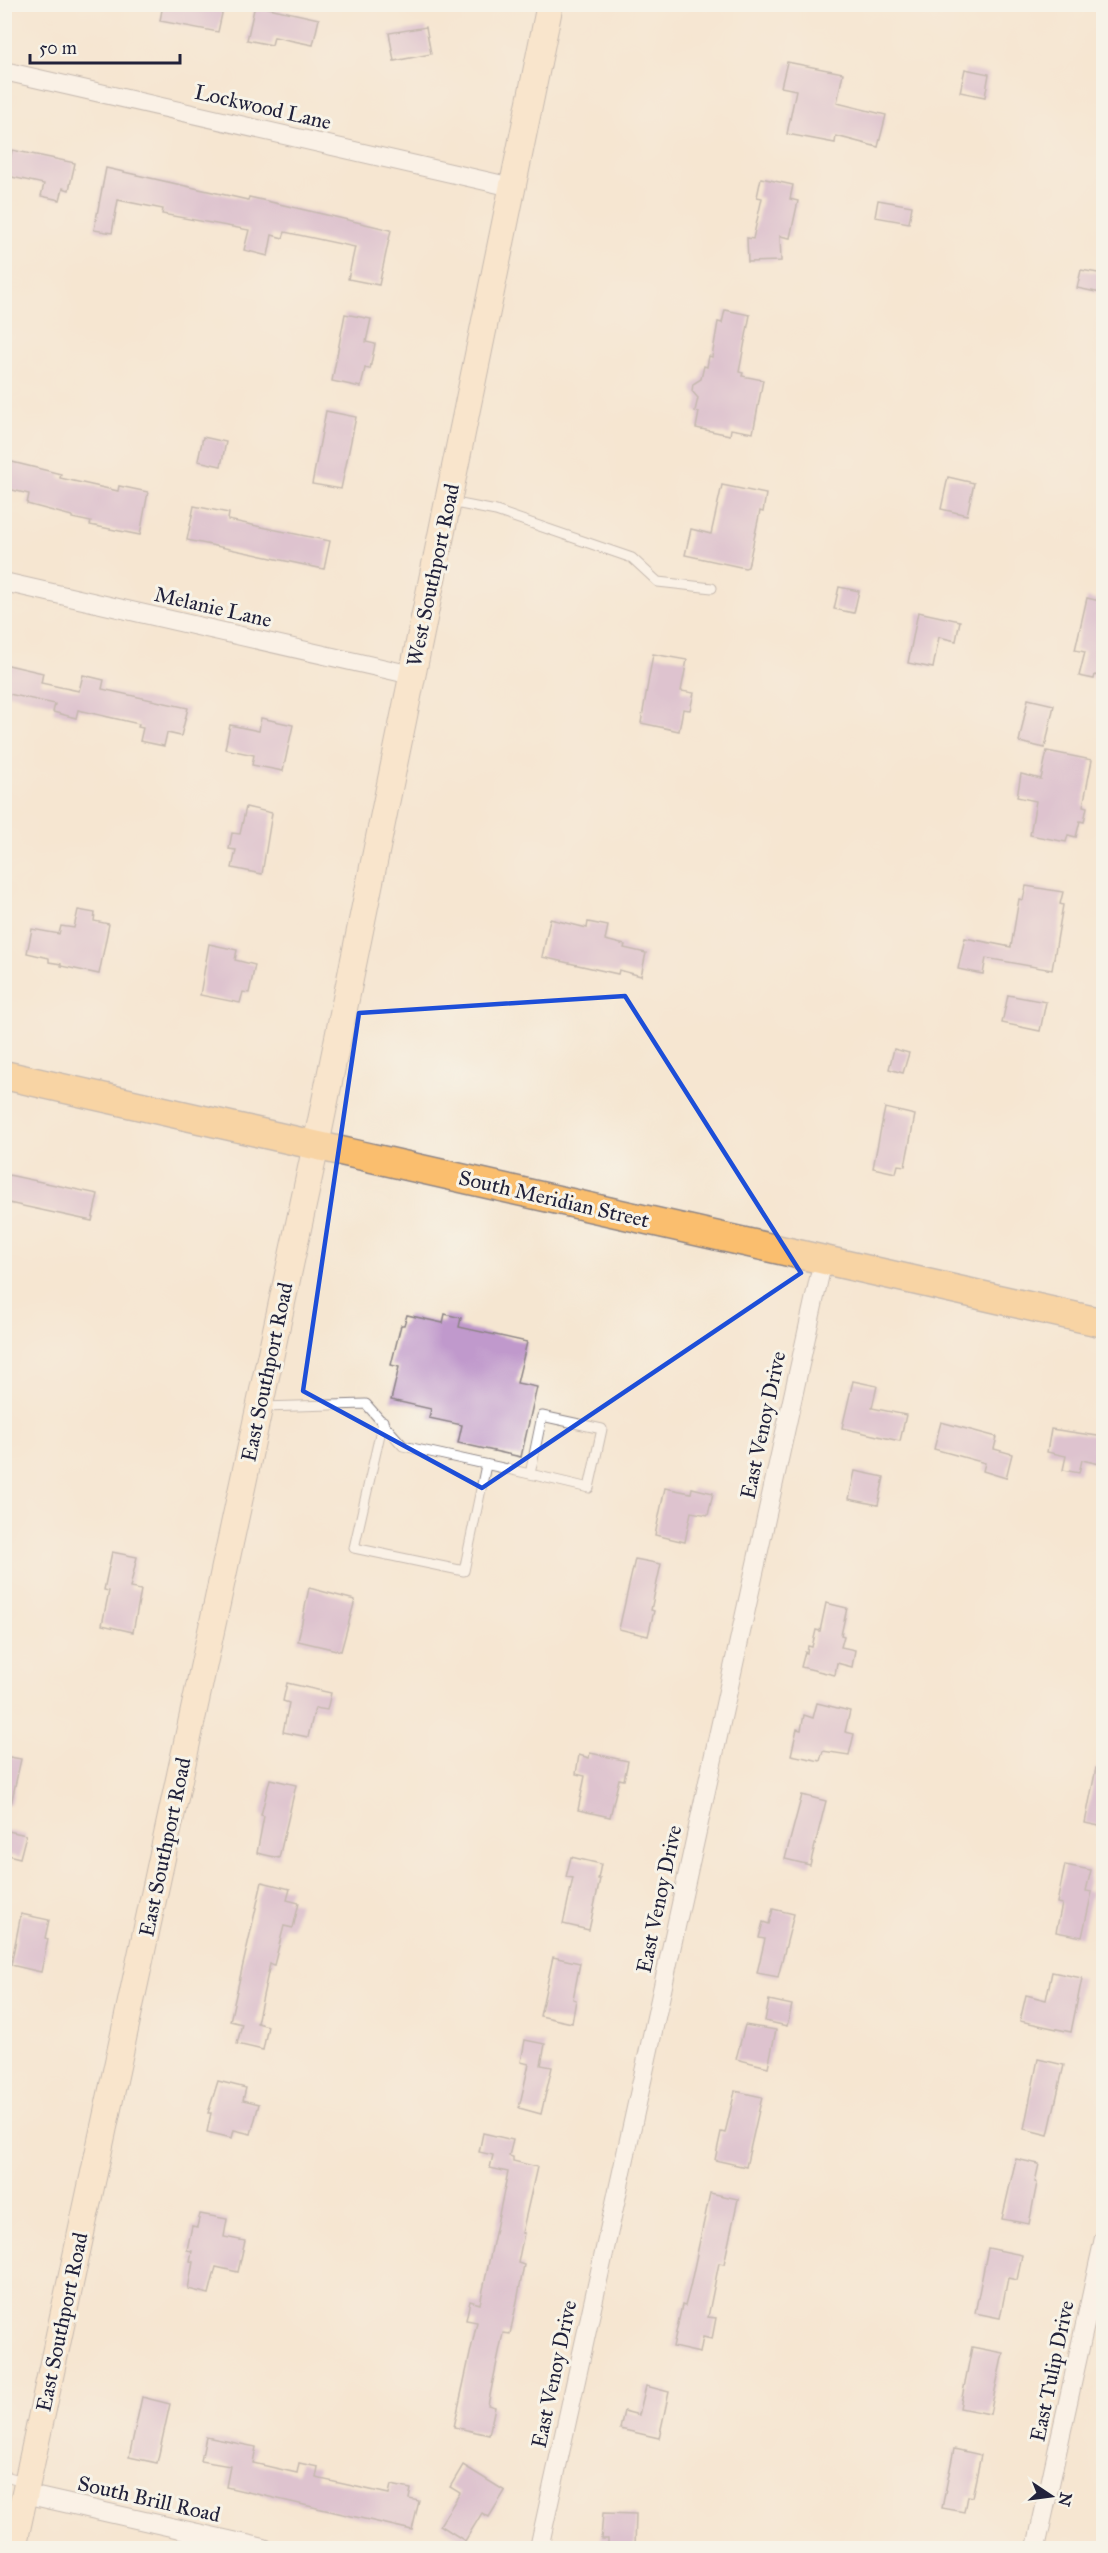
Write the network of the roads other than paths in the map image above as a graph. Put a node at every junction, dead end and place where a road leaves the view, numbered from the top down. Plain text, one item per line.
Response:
1 (550, 4) edge
2 (4, 71) edge
3 (512, 187) junction
4 (447, 502) junction
5 (4, 582) edge
6 (712, 588) dead end
7 (412, 675) junction
8 (4, 1075) edge
9 (316, 1145) junction
10 (823, 1260) junction
11 (1104, 1323) edge
12 (260, 1407) junction
13 (383, 1420) junction
14 (486, 1465) junction
15 (530, 1474) junction
16 (1104, 2238) edge
17 (19, 2484) edge
18 (13, 2548) edge
19 (264, 2548) edge
20 (539, 2548) edge
21 (1036, 2548) edge

1 - 3 main road, West Southport Road
2 - 3 street, Lockwood Lane
3 - 4 main road, West Southport Road
4 - 6 lane
4 - 7 main road, West Southport Road
5 - 7 street, Melanie Lane
7 - 9 main road, West Southport Road
8 - 9 main road, South Meridian Street
9 - 10 main road, South Meridian Street
9 - 12 main road, East Southport Road
10 - 11 main road, South Meridian Street
10 - 20 street, East Venoy Drive
12 - 13 lane
12 - 17 main road, East Southport Road
13 - 14 lane
13 - 14 lane
14 - 15 lane
15 - 15 lane
16 - 21 street, East Tulip Drive
17 - 18 main road, East Southport Road
17 - 19 street, South Brill Road

